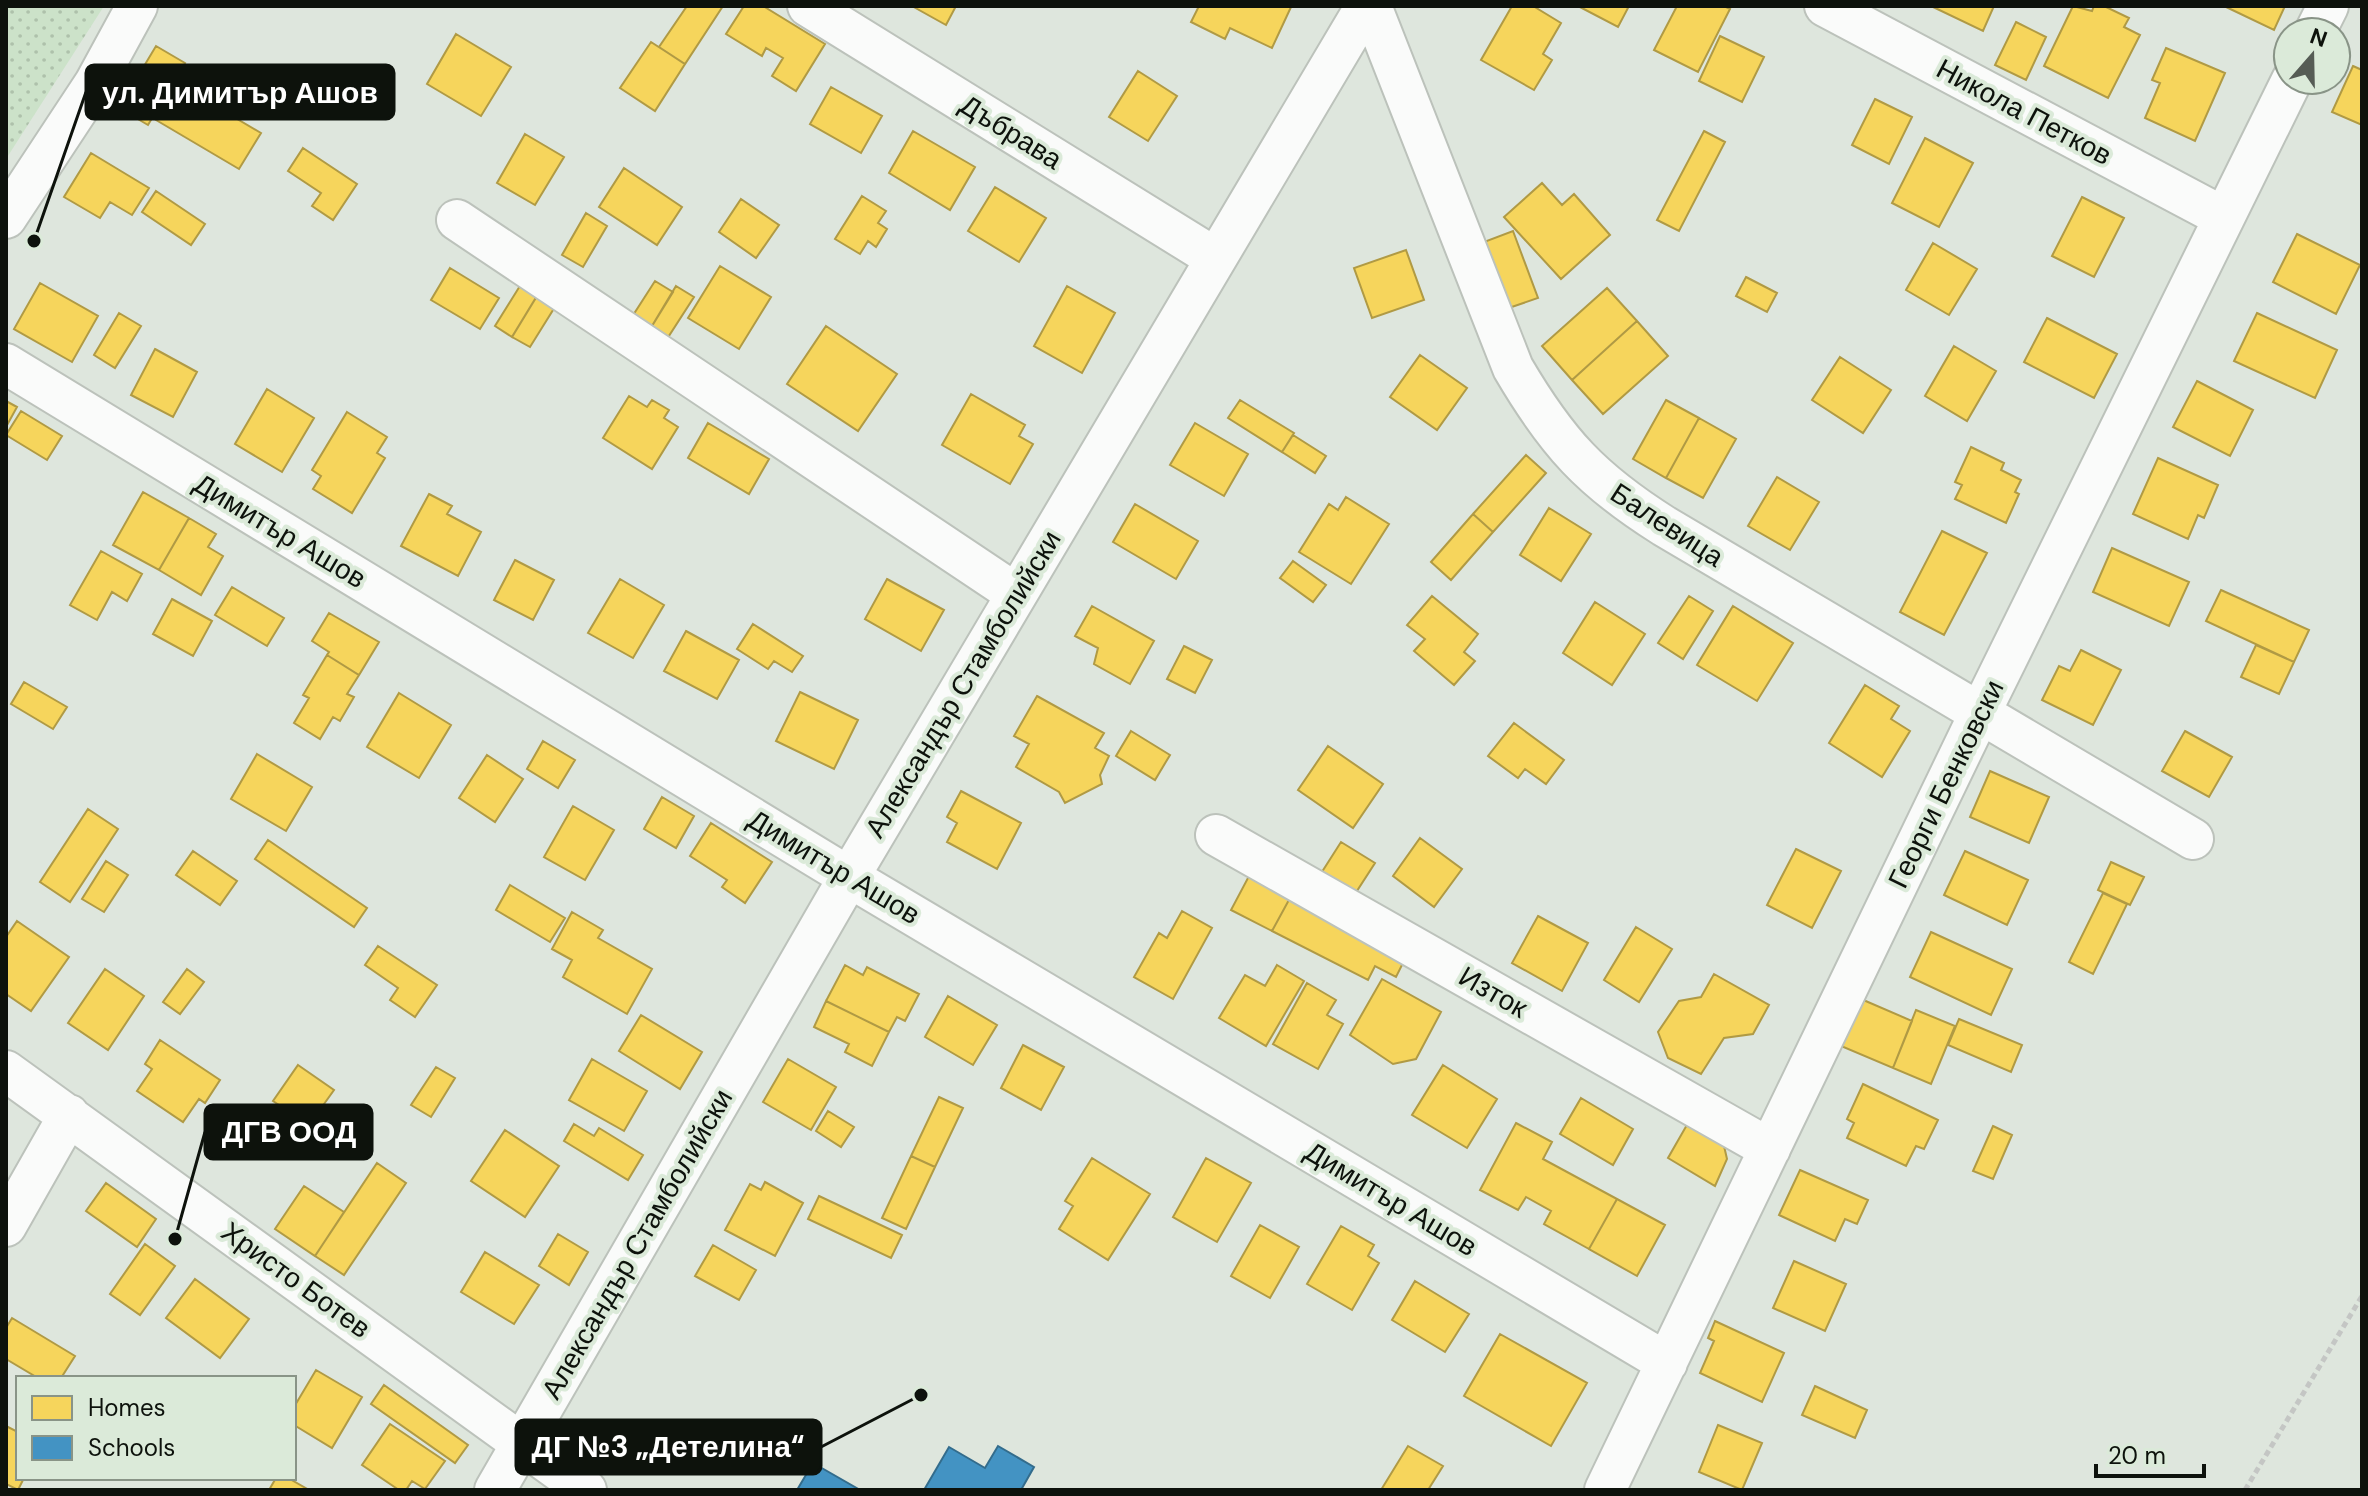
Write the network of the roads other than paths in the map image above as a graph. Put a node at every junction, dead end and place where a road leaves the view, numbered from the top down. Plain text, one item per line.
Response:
1 (137, 6) edge
2 (808, 6) edge
3 (1368, 6) edge
4 (1825, 6) edge
5 (2284, 96) edge
6 (2223, 217) junction
7 (6, 218) edge
8 (457, 220) dead end
9 (1215, 258) junction
10 (6, 364) edge
11 (1016, 594) junction
12 (1979, 715) junction
13 (1216, 835) dead end
14 (2193, 839) dead end
15 (849, 877) junction
16 (6, 1071) edge
17 (69, 1115) junction
18 (1770, 1149) junction
19 (6, 1226) edge
20 (1667, 1363) junction
21 (522, 1444) junction
22 (495, 1490) edge
23 (586, 1490) edge
24 (1605, 1490) edge

1 - 7 street
2 - 9 street, Дъбрава
3 - 9 street, Александър Стамболийски
3 - 12 street, Балевица
4 - 6 street, Никола Петков
5 - 6 street, Георги Бенковски
6 - 12 street, Георги Бенковски
8 - 11 street
9 - 11 street, Александър Стамболийски
10 - 15 street, Димитър Ашов
11 - 15 street, Александър Стамболийски
12 - 14 street, Балевица
12 - 18 street, Георги Бенковски
13 - 18 street, Изток
15 - 20 street, Димитър Ашов
15 - 21 street, Александър Стамболийски
16 - 17 street, Христо Ботев
17 - 19 street
17 - 21 street, Христо Ботев
18 - 20 street, Георги Бенковски
20 - 24 street, Георги Бенковски
21 - 22 street, Александър Стамболийски
21 - 23 street, Христо Ботев

